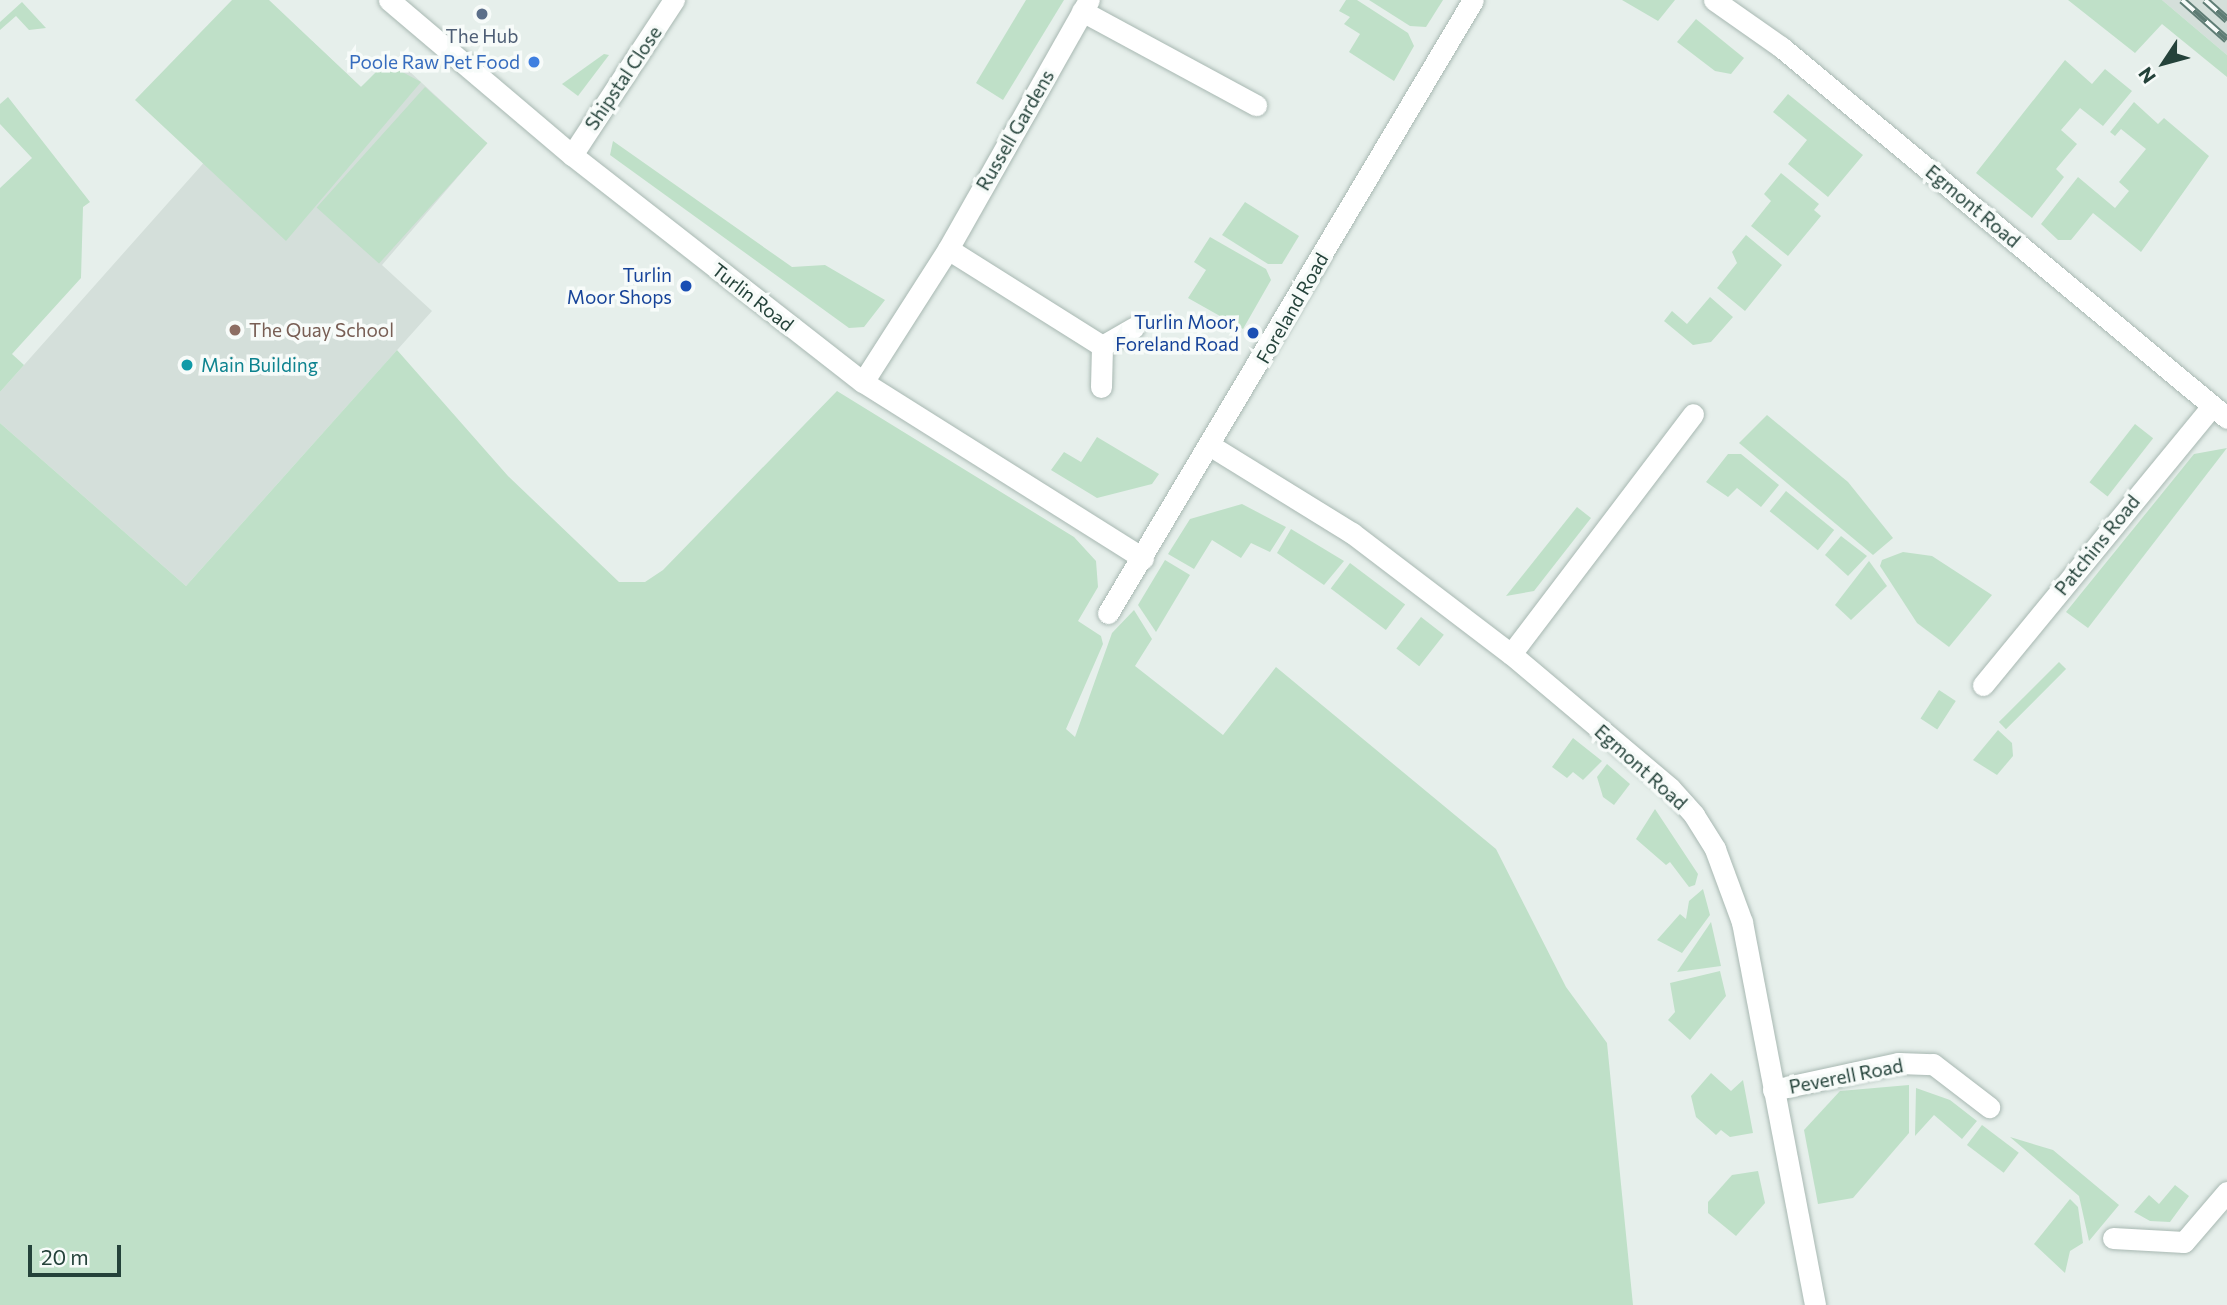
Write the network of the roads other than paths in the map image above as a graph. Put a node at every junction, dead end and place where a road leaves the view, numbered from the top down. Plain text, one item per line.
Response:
1 (389, 0) edge
2 (674, 0) edge
3 (1473, 0) edge
4 (1714, 0) edge
5 (1086, 6) edge
6 (1256, 105) dead end
7 (572, 155) junction
8 (948, 249) junction
9 (1133, 328) dead end
10 (1102, 346) junction
11 (863, 382) junction
12 (1101, 387) dead end
13 (2219, 412) edge
14 (1693, 414) dead end
15 (1211, 446) junction
16 (1143, 558) junction
17 (1108, 613) dead end
18 (1511, 654) junction
19 (1983, 685) dead end
20 (1773, 1090) junction
21 (1989, 1107) dead end
22 (2227, 1192) edge
23 (2113, 1238) dead end
24 (1815, 1305) edge

1 - 7 street, Turlin Road
2 - 7 street, Shipstal Close
3 - 15 street, Foreland Road
4 - 13 street, Egmont Road
5 - 6 street, Russell Gardens
5 - 8 street, Russell Gardens
7 - 11 street, Turlin Road
8 - 10 street
8 - 11 street, Russell Gardens
9 - 10 street
10 - 12 street
11 - 16 street, Turlin Road
13 - 19 street, Patchins Road
14 - 18 street
15 - 16 street, Foreland Road
15 - 18 street, Egmont Road
16 - 17 street, Foreland Road
18 - 20 street, Egmont Road
20 - 21 street, Peverell Road
20 - 24 street, Egmont Road
22 - 23 street

